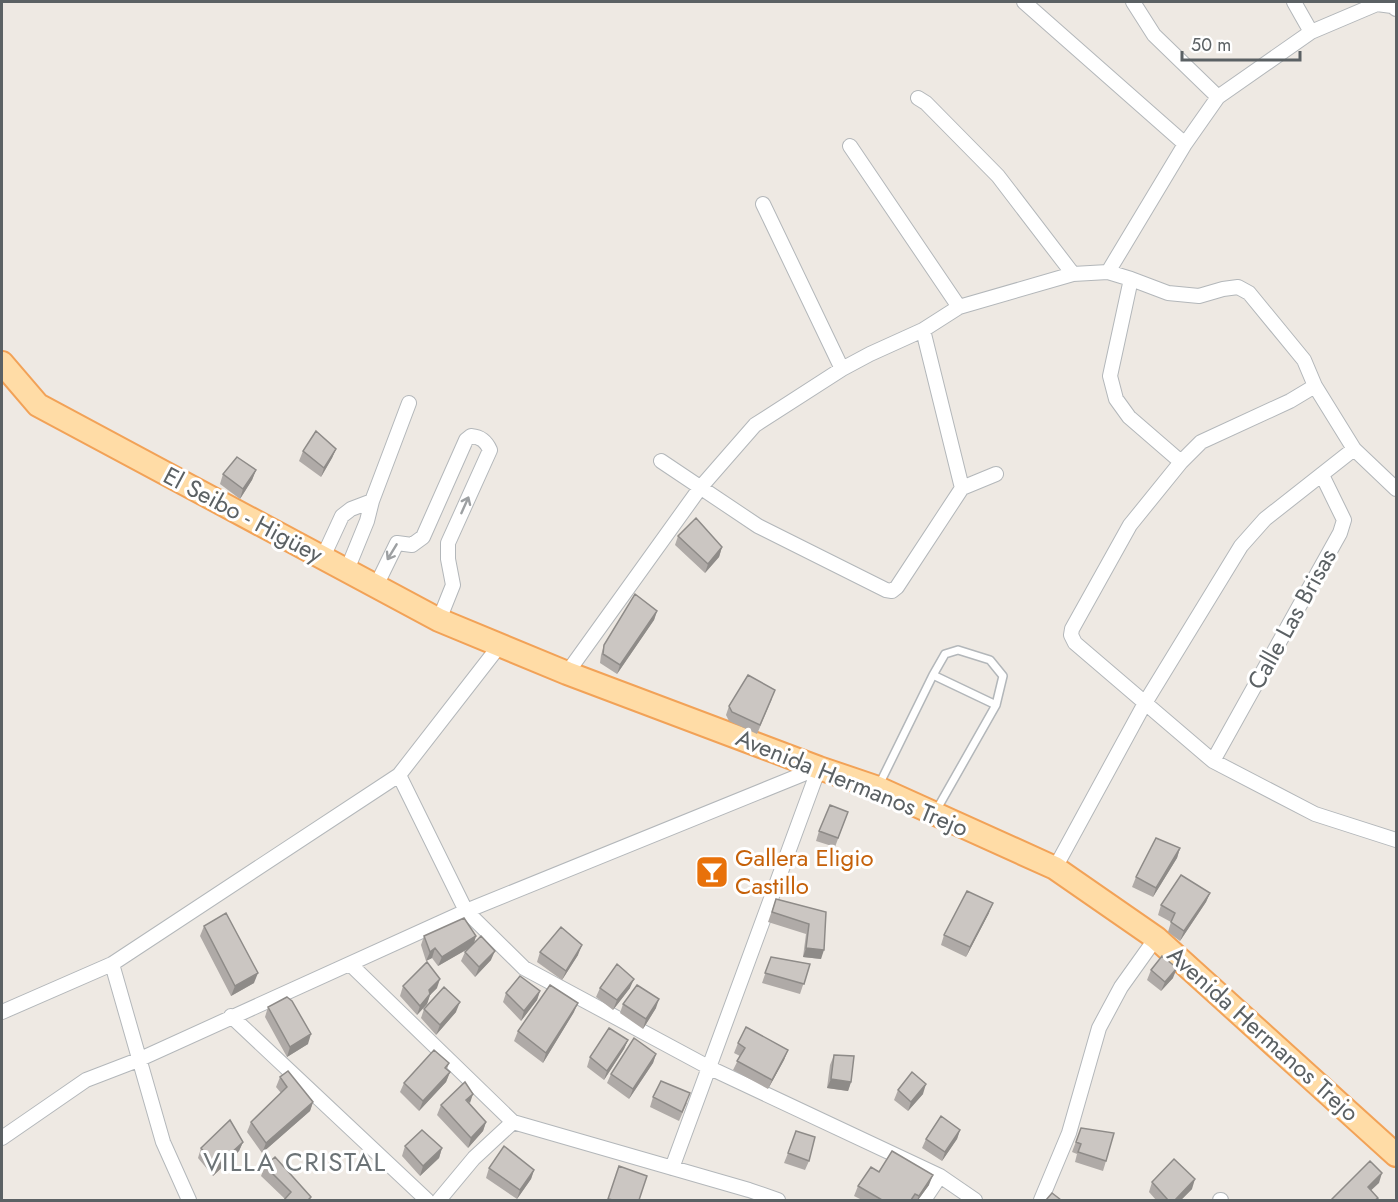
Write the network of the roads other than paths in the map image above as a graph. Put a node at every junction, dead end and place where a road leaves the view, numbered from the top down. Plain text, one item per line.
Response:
1 (1024, 2) edge
2 (1133, 2) edge
3 (1294, 2) edge
4 (1396, 9) edge
5 (1311, 32) junction
6 (1218, 97) junction
7 (918, 98) dead end
8 (1185, 144) junction
9 (850, 146) dead end
10 (763, 204) dead end
11 (1108, 273) junction
12 (1073, 274) junction
13 (1131, 279) junction
14 (959, 307) junction
15 (923, 330) junction
16 (2, 363) edge
17 (842, 369) junction
18 (1315, 386) junction
19 (410, 403) dead end
20 (1354, 449) junction
21 (661, 461) dead end
22 (1181, 462) junction
23 (996, 474) dead end
24 (1322, 475) junction
25 (700, 488) junction
26 (962, 488) junction
27 (1396, 489) edge
28 (372, 501) junction
29 (427, 530) junction
30 (448, 543) junction
31 (322, 557) junction
32 (346, 570) junction
33 (376, 586) junction
34 (439, 620) junction
35 (500, 645) junction
36 (567, 673) junction
37 (933, 675) junction
38 (1145, 703) junction
39 (996, 705) junction
40 (1213, 761) junction
41 (819, 768) junction
42 (399, 775) junction
43 (878, 788) junction
44 (936, 812) junction
45 (1396, 840) edge
46 (1055, 868) junction
47 (466, 911) junction
48 (1156, 938) junction
49 (112, 964) junction
50 (350, 964) junction
51 (2, 1012) edge
52 (231, 1016) junction
53 (138, 1060) junction
54 (710, 1068) junction
55 (513, 1122) junction
56 (2, 1138) edge
57 (1396, 1155) edge
58 (672, 1168) junction
59 (940, 1176) junction
60 (747, 1195) edge
61 (1047, 1198) edge
62 (189, 1200) edge
63 (428, 1200) edge
64 (439, 1200) edge
65 (778, 1200) edge
66 (924, 1200) edge
67 (975, 1200) edge

1 - 8 street
2 - 6 street
3 - 5 street
4 - 5 street
5 - 6 street
6 - 8 street
7 - 12 street
8 - 11 street
9 - 14 street
10 - 17 street
11 - 12 street
11 - 13 street
12 - 14 street
13 - 18 street
13 - 22 street
14 - 15 street
15 - 17 street
15 - 26 street
16 - 31 main road, El Seibo - Higüey
17 - 25 street
18 - 20 street
18 - 22 street
19 - 28 street
20 - 24 street
20 - 27 street
21 - 25 street
22 - 38 street
23 - 26 street
24 - 38 street
24 - 40 street, Calle Las Brisas
25 - 26 street
25 - 36 street
28 - 31 street
28 - 32 street
29 - 30 street
30 -> 29 street
29 -> 33 street
30 - 34 street
31 - 32 main road, El Seibo - Higüey
32 - 33 main road, El Seibo - Higüey
33 - 34 main road, El Seibo - Higüey
34 - 35 main road, El Seibo - Higüey
35 - 36 main road, Avenida Hermanos Trejo
35 - 42 street
36 - 41 main road, Avenida Hermanos Trejo
37 - 39 lane
37 - 39 lane
37 - 43 lane
38 - 40 street
38 - 46 street
39 - 44 lane
40 - 45 street
41 - 43 main road, Avenida Hermanos Trejo
41 - 47 street
41 - 54 street
42 - 47 street
42 - 49 street
43 - 44 main road, Avenida Hermanos Trejo
44 - 46 main road, Avenida Hermanos Trejo
46 - 48 main road, Avenida Hermanos Trejo
47 - 50 street
47 - 54 street
48 - 57 main road, Avenida Hermanos Trejo
48 - 61 street
49 - 51 street
49 - 53 street
50 - 52 street
50 - 55 street
52 - 53 street
52 - 63 street
53 - 56 street
53 - 62 street
54 - 58 street
54 - 59 street
55 - 58 street
55 - 64 street
58 - 60 street
59 - 66 street
59 - 67 street
60 - 65 street

